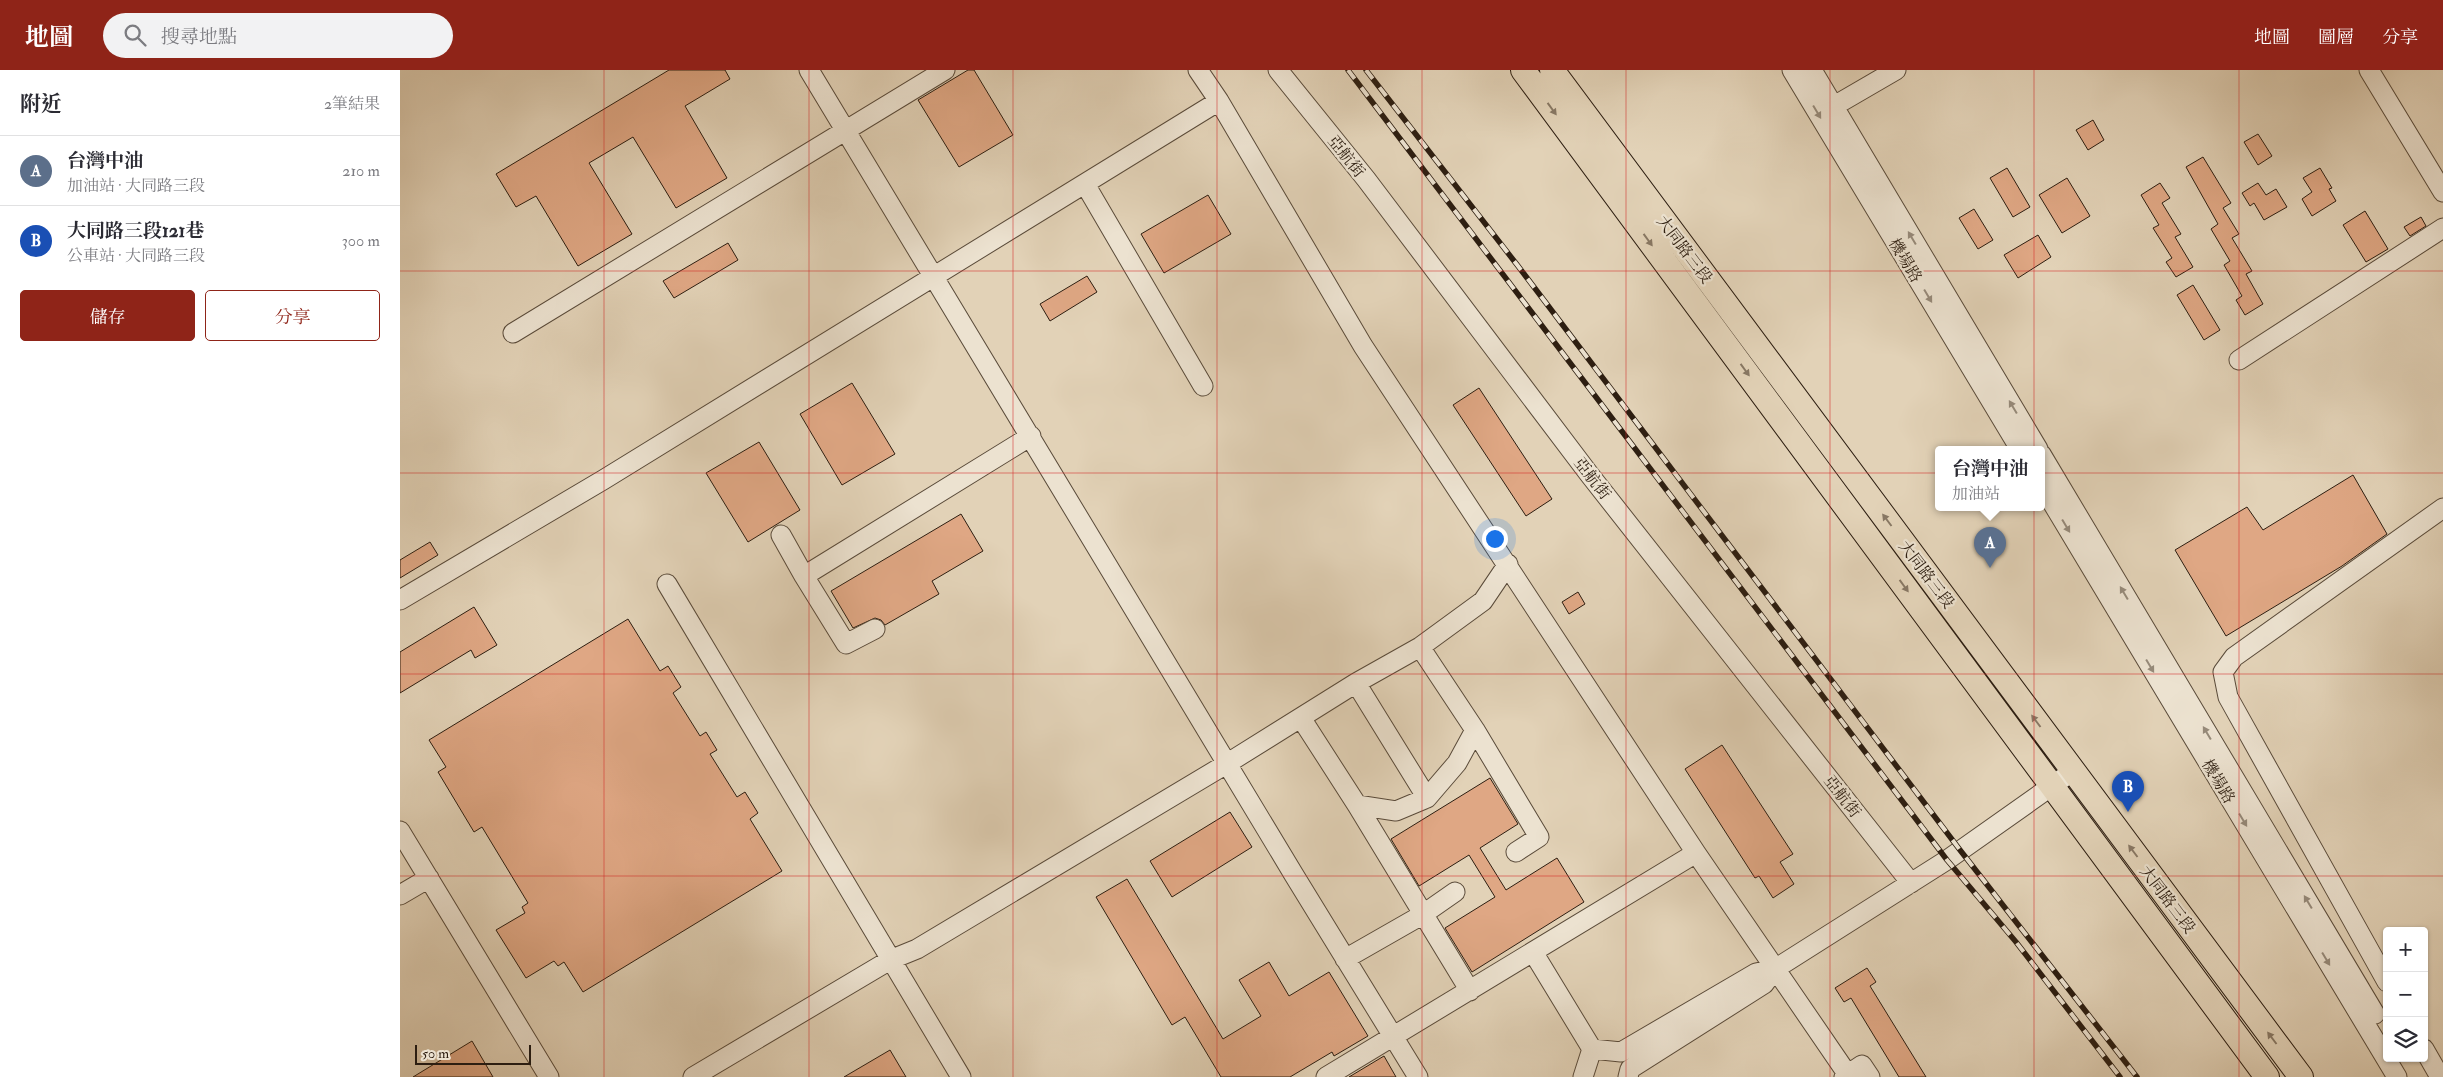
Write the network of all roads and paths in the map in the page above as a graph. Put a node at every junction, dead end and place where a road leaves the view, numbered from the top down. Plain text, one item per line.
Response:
1 (809, 70) edge
2 (945, 70) edge
3 (1198, 70) edge
4 (1278, 70) edge
5 (1523, 70) edge
6 (1552, 70) edge
7 (1792, 70) edge
8 (1812, 70) edge
9 (1896, 70) edge
10 (2369, 70) edge
11 (1219, 101) junction
12 (1834, 106) junction
13 (846, 130) junction
14 (1085, 184) junction
15 (2443, 192) edge
16 (2443, 228) edge
17 (934, 274) junction
18 (513, 333) dead end
19 (2239, 360) dead end
20 (1203, 386) dead end
21 (1031, 436) junction
22 (2018, 446) edge
23 (2036, 446) edge
24 (2045, 461) edge
25 (2045, 491) edge
26 (2443, 508) edge
27 (781, 534) dead end
28 (1508, 564) junction
29 (804, 576) junction
30 (666, 584) dead end
31 (400, 600) edge
32 (875, 629) dead end
33 (1420, 648) junction
34 (1356, 683) junction
35 (1301, 718) junction
36 (1476, 730) junction
37 (1228, 763) junction
38 (2073, 771) junction
39 (2052, 786) junction
40 (1427, 798) junction
41 (1357, 805) junction
42 (400, 831) edge
43 (1516, 852) dead end
44 (1696, 853) junction
45 (429, 878) junction
46 (1911, 883) junction
47 (1455, 892) dead end
48 (400, 895) edge
49 (1422, 915) junction
50 (1533, 952) junction
51 (1345, 959) junction
52 (890, 960) junction
53 (1774, 969) junction
54 (2383, 975) edge
55 (1470, 991) junction
56 (2383, 1027) edge
57 (1393, 1037) junction
58 (1592, 1049) junction
59 (1621, 1052) junction
60 (2428, 1056) edge
61 (2403, 1062) edge
62 (1629, 1073) edge
63 (1846, 1076) edge
64 (549, 1077) edge
65 (692, 1077) edge
66 (961, 1077) edge
67 (1326, 1077) edge
68 (1418, 1077) edge
69 (1583, 1077) edge
70 (1870, 1077) edge
71 (2267, 1077) edge
72 (2301, 1077) edge
73 (2397, 1077) edge
74 (2412, 1077) edge
75 (2440, 1077) edge

1 - 13 street
2 - 13 street
3 - 11 street
4 - 46 street, 亞航街
5 -> 39 main road, 大同路三段
38 -> 6 main road, 大同路三段
7 -> 22 street, 機場路
8 - 12 street, 機場路
9 - 12 street
10 - 15 street
11 - 14 street
11 - 28 street
23 -> 12 street, 機場路
13 - 17 street
13 - 18 street
14 - 17 street
14 - 20 street
16 - 19 street
17 - 21 street
17 - 31 street
21 - 29 street
21 - 37 street
56 -> 24 street, 機場路
25 -> 73 street, 機場路
26 - 54 street
27 - 29 street
28 - 33 street
28 - 44 street
29 - 32 street
30 - 52 street
33 - 34 street
33 - 36 street
34 - 35 street
34 - 40 street
35 - 37 street
35 - 41 street
36 - 40 street
36 - 43 street
37 - 51 street
37 - 52 street
38 - 39 street
72 -> 38 main road, 大同路三段
39 - 46 street
39 - 71 main road, 大同路三段
40 - 41 street
41 - 49 street
42 - 45 street
44 - 50 street
44 - 53 street
45 - 48 street
45 - 64 street
46 - 53 street
47 - 49 street
49 - 51 street
49 - 55 street
50 - 55 street
50 - 58 street
51 - 57 street
52 - 65 street
52 - 66 street
53 - 59 street
53 - 62 street
53 - 63 street
55 - 57 street
57 - 67 street
57 - 68 street
58 - 59 street
58 - 69 street
59 - 62 street
60 - 75 street
61 - 74 street
63 - 70 street

